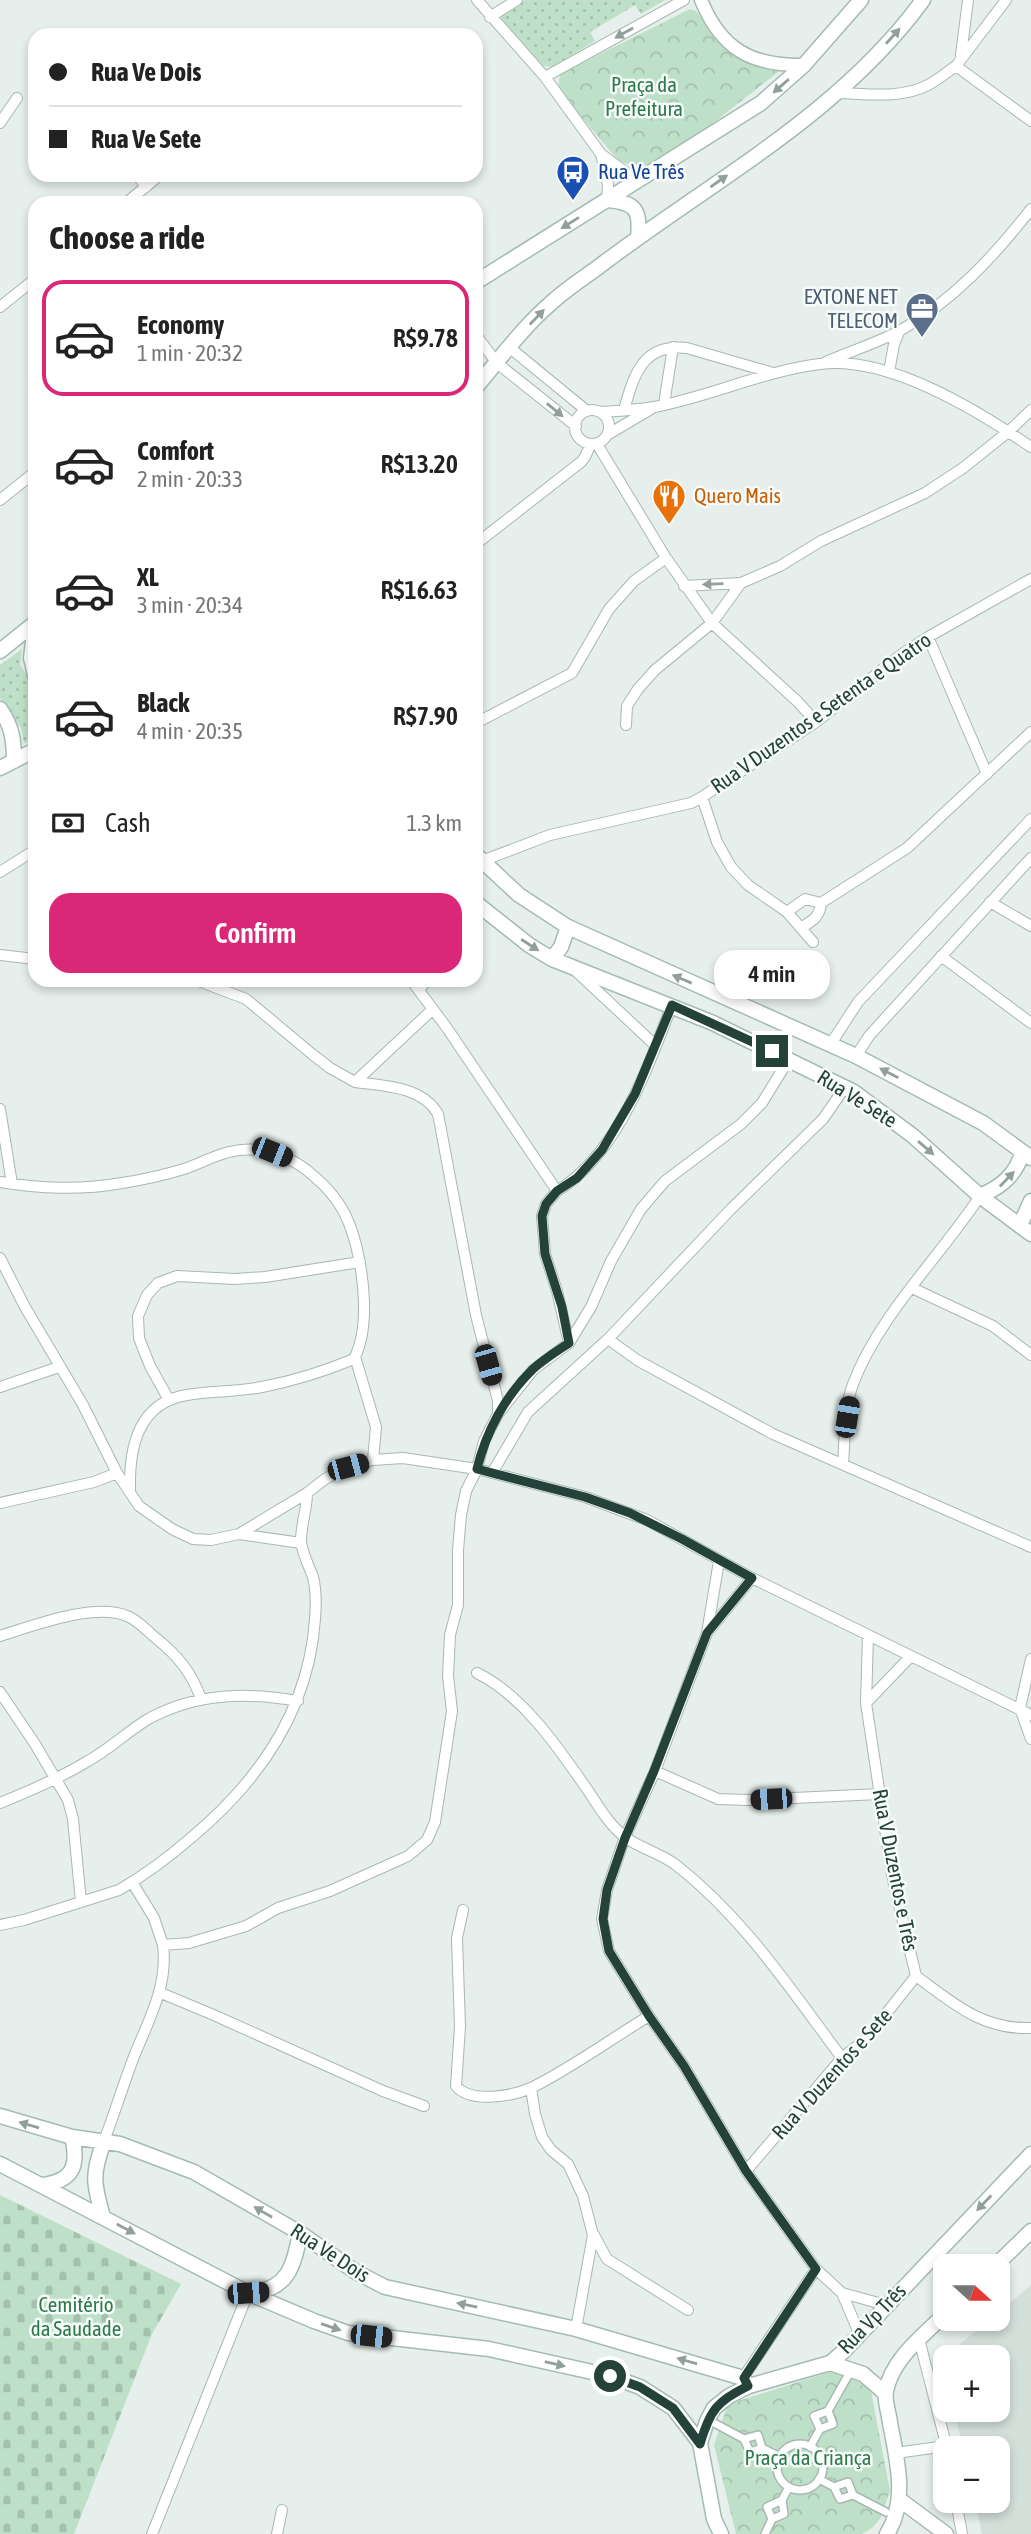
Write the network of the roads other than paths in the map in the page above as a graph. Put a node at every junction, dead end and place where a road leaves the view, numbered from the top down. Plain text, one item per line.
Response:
1 (477, 0) edge
2 (517, 0) edge
3 (684, 0) edge
4 (701, 0) edge
5 (861, 0) edge
6 (923, 0) edge
7 (968, 0) edge
8 (1006, 0) edge
9 (490, 17) junction
10 (961, 56) junction
11 (804, 65) junction
12 (956, 66) junction
13 (545, 78) junction
14 (839, 93) junction
15 (18, 98) dead end
16 (1031, 121) edge
17 (0, 123) edge
18 (601, 154) junction
19 (643, 178) junction
20 (142, 182) edge
21 (152, 182) edge
22 (146, 187) junction
23 (135, 196) edge
24 (607, 200) junction
25 (1031, 209) edge
26 (638, 237) junction
27 (483, 278) edge
28 (28, 285) edge
29 (0, 307) edge
30 (900, 330) junction
31 (483, 344) edge
32 (673, 346) junction
33 (509, 347) junction
34 (497, 363) junction
35 (822, 363) junction
36 (889, 372) junction
37 (774, 373) junction
38 (483, 379) edge
39 (659, 406) junction
40 (624, 410) junction
41 (1031, 410) edge
42 (587, 411) junction
43 (600, 412) junction
44 (576, 426) junction
45 (1009, 432) junction
46 (607, 435) junction
47 (594, 444) junction
48 (1031, 447) edge
49 (28, 478) edge
50 (0, 500) edge
51 (483, 539) edge
52 (666, 558) junction
53 (1031, 579) edge
54 (741, 583) junction
55 (684, 586) junction
56 (712, 623) junction
57 (28, 629) edge
58 (928, 637) junction
59 (0, 651) edge
60 (0, 709) edge
61 (483, 719) edge
62 (816, 722) junction
63 (626, 725) dead end
64 (1031, 732) edge
65 (28, 754) edge
66 (14, 761) junction
67 (0, 768) edge
68 (987, 774) junction
69 (702, 797) junction
70 (1031, 819) edge
71 (28, 854) edge
72 (483, 857) edge
73 (1031, 858) edge
74 (483, 862) edge
75 (0, 872) edge
76 (990, 902) junction
77 (821, 903) junction
78 (787, 912) junction
79 (483, 913) edge
80 (1031, 926) edge
81 (568, 927) junction
82 (802, 928) junction
83 (813, 942) dead end
84 (0, 955) edge
85 (941, 956) junction
86 (28, 958) edge
87 (552, 959) junction
88 (569, 965) junction
89 (214, 987) edge
90 (417, 987) edge
91 (421, 987) edge
92 (419, 990) junction
93 (672, 1005) junction
94 (433, 1009) junction
95 (1031, 1023) edge
96 (830, 1045) junction
97 (656, 1046) junction
98 (856, 1056) junction
99 (789, 1059) junction
100 (355, 1082) junction
101 (845, 1087) junction
102 (0, 1109) edge
103 (1027, 1155) edge
104 (0, 1182) edge
105 (12, 1184) junction
106 (557, 1191) junction
107 (980, 1196) junction
108 (1031, 1201) edge
109 (1025, 1229) edge
110 (0, 1258) edge
111 (360, 1262) junction
112 (912, 1288) junction
113 (607, 1339) junction
114 (569, 1343) junction
115 (357, 1354) junction
116 (1031, 1354) edge
117 (60, 1367) junction
118 (0, 1387) edge
119 (169, 1400) junction
120 (498, 1414) junction
121 (373, 1460) junction
122 (843, 1464) junction
123 (477, 1469) junction
124 (117, 1473) junction
125 (492, 1473) junction
126 (130, 1491) junction
127 (307, 1493) junction
128 (0, 1503) edge
129 (239, 1534) junction
130 (301, 1543) junction
131 (1031, 1547) edge
132 (719, 1561) junction
133 (752, 1578) junction
134 (707, 1633) junction
135 (868, 1635) junction
136 (0, 1636) edge
137 (910, 1657) junction
138 (1031, 1659) edge
139 (477, 1673) dead end
140 (0, 1692) edge
141 (201, 1699) junction
142 (298, 1701) junction
143 (866, 1703) junction
144 (1020, 1708) junction
145 (1031, 1714) edge
146 (1031, 1740) edge
147 (654, 1771) junction
148 (56, 1778) junction
149 (879, 1794) junction
150 (0, 1803) edge
151 (625, 1838) junction
152 (132, 1882) junction
153 (81, 1902) junction
154 (463, 1910) dead end
155 (0, 1925) edge
156 (163, 1945) junction
157 (916, 1976) junction
158 (160, 1993) junction
159 (649, 2016) junction
160 (1031, 2028) edge
161 (842, 2058) junction
162 (531, 2088) junction
163 (424, 2106) dead end
164 (0, 2116) edge
165 (72, 2137) junction
166 (104, 2141) junction
167 (1031, 2154) edge
168 (0, 2164) edge
169 (746, 2171) junction
170 (42, 2185) junction
171 (103, 2217) junction
172 (1031, 2231) edge
173 (300, 2233) junction
174 (593, 2235) junction
175 (1007, 2254) edge
176 (816, 2269) junction
177 (248, 2293) junction
178 (842, 2293) junction
179 (887, 2305) junction
180 (688, 2310) dead end
181 (933, 2326) edge
182 (576, 2329) junction
183 (859, 2333) junction
184 (919, 2339) junction
185 (830, 2363) junction
186 (850, 2372) dead end
187 (746, 2382) junction
188 (885, 2393) junction
189 (828, 2411) junction
190 (716, 2424) dead end
191 (820, 2429) junction
192 (943, 2436) edge
193 (744, 2439) junction
194 (700, 2444) junction
195 (810, 2446) junction
196 (762, 2448) junction
197 (933, 2449) edge
198 (896, 2453) junction
199 (780, 2456) junction
200 (819, 2479) junction
201 (789, 2487) junction
202 (834, 2487) junction
203 (853, 2495) junction
204 (782, 2500) junction
205 (900, 2500) junction
206 (282, 2510) dead end
207 (886, 2512) dead end
208 (958, 2513) edge
209 (714, 2519) junction
210 (772, 2519) junction
211 (152, 2534) edge
212 (277, 2534) edge
213 (709, 2534) edge
214 (721, 2534) edge
215 (765, 2534) edge
216 (887, 2534) edge
217 (946, 2534) edge
218 (962, 2534) edge

1 - 9 street
2 - 9 street
3 -> 13 street
4 - 11 street
5 - 11 main road
14 -> 6 main road
7 - 10 street
8 - 10 street
9 - 13 street
10 - 12 street
11 -> 19 main road
12 - 14 street
12 - 16 street
13 - 18 street
26 -> 14 main road
15 - 17 street
18 - 19 street
18 - 24 street
19 - 24 main road
20 - 22 street
21 - 22 street
22 - 23 street
24 - 26 main road
24 -> 27 main road
25 - 30 street
33 -> 26 main road
28 - 29 street
30 - 35 street
30 - 36 street
31 - 34 street
32 - 37 street
32 - 39 street
32 - 40 street
33 - 34 main road
33 - 42 street
34 - 38 main road
34 -> 44 street
35 - 36 street
35 - 37 street
36 - 45 street
37 - 39 street
39 - 40 street
39 - 46 street
40 - 43 street
41 - 45 street
42 - 43 street
42 - 44 street
43 - 46 street
44 - 47 street
45 - 48 street
45 - 54 street
46 - 47 street
47 - 51 street
47 - 52 street
49 - 50 street
52 - 55 street
52 - 61 street
53 - 58 street, Rua V Duzentos e Setenta e Quatro
54 -> 55 street
54 - 56 street
55 - 56 street
56 - 62 street
56 - 63 street
57 - 59 main road
58 - 62 street, Rua V Duzentos e Setenta e Quatro
58 - 68 street
60 - 66 main road
62 - 69 street, Rua V Duzentos e Setenta e Quatro
64 - 68 street
65 - 66 main road
66 - 67 main road
68 - 77 street
69 - 72 street, Rua V Duzentos e Setenta e Quatro
69 - 78 street
70 - 96 street
71 - 75 street
73 - 76 street
74 - 81 main road, Rua Ve Sete
76 - 80 street
76 - 85 street
77 - 78 street
77 - 82 street
78 - 82 street
79 -> 87 main road, Rua Ve Sete
81 - 87 main road
96 -> 81 main road, Rua Ve Sete
82 - 83 street
84 - 86 street
85 - 95 street
85 - 98 street
87 - 88 main road, Rua Ve Sete
88 - 93 main road, Rua Ve Sete
88 - 97 street
89 - 100 street
90 - 92 street
91 - 92 street
92 - 94 street
93 - 97 street
93 - 99 main road, Rua Ve Sete
94 - 100 street
94 - 106 street
96 - 98 main road, Rua Ve Sete
97 - 106 street
103 -> 98 main road, Rua Ve Sete
99 - 101 main road, Rua Ve Sete
99 - 114 street
100 - 120 street
101 -> 107 main road, Rua Ve Sete
101 - 113 street
102 - 105 street
107 -> 103 main road
104 - 105 street
105 - 111 street
106 - 114 street
107 - 109 main road, Rua Ve Sete
107 - 112 street
108 - 109 main road
110 - 117 street
111 - 115 street
111 - 119 street
112 - 116 street
112 - 122 street
113 - 122 street
113 - 125 street
114 - 120 street
115 - 119 street
115 - 121 street
117 - 118 street
117 - 124 street
119 - 126 street
120 - 123 street
121 - 123 street
121 - 127 street
122 - 131 street
123 - 125 street
123 - 156 street
124 - 126 street
124 - 128 street
125 - 132 street
126 - 129 street
127 - 129 street
127 - 130 street
129 - 130 street
130 - 142 street
132 - 133 street
132 - 134 street
133 - 134 street
133 - 135 street
134 - 147 street
135 - 137 street
135 - 143 street, Rua V Duzentos e Três
136 - 141 street
137 - 143 street
137 - 144 street
138 - 144 street
139 - 151 street
140 - 148 street
141 - 142 street
141 - 148 street
142 - 152 street
143 - 149 street, Rua V Duzentos e Três
144 - 145 street
144 - 146 street
147 - 149 street
147 - 151 street
148 - 150 street
148 - 153 street
149 - 157 street, Rua V Duzentos e Três
151 - 159 street
151 - 161 street
152 - 153 street
152 - 156 street
153 - 155 street
154 - 162 street
156 - 158 street
157 - 160 street, Rua V Duzentos e Três
157 - 161 street, Rua V Duzentos e Sete
158 - 163 street
158 - 166 street
159 - 162 street
159 - 169 street
161 - 169 street, Rua V Duzentos e Sete
162 - 174 street
165 -> 164 main road, Rua Ve Dois
165 - 166 main road, Rua Ve Dois
165 - 170 main road
166 - 171 main road
173 -> 166 main road, Rua Ve Dois
167 -> 179 main road, Rua Vp Três
168 - 170 main road
169 - 176 street
170 - 171 main road
171 -> 177 main road
172 - 175 main road
173 - 177 main road
182 -> 173 main road, Rua Ve Dois
174 - 180 street
174 - 182 street
176 - 178 street
176 - 187 street
177 -> 194 main road
177 - 211 street
178 - 179 street
178 - 183 street
179 - 183 main road, Rua Vp Três
181 - 184 main road
187 -> 182 main road, Rua Ve Dois
183 - 185 main road, Rua Vp Três
184 - 188 main road
184 - 192 street
185 - 187 main road, Rua Vp Três
185 - 188 main road, Rua Vp Três
186 - 189 street
187 - 194 main road, Rua Vp Três
188 - 198 main road
189 - 191 street
189 - 191 street
190 - 193 street
191 - 195 street
193 - 196 street
193 - 196 street
194 - 209 main road
195 - 199 street
195 - 200 street
196 - 199 street
197 - 198 street
198 - 205 main road
199 - 201 street
200 - 201 street
200 - 202 street
201 - 204 street
202 - 203 street
202 - 203 street
203 - 207 street
204 - 210 street
204 - 210 street
205 - 216 main road
205 - 217 main road
206 - 212 street
208 - 218 street
209 - 213 main road
209 - 214 main road
210 - 215 street

